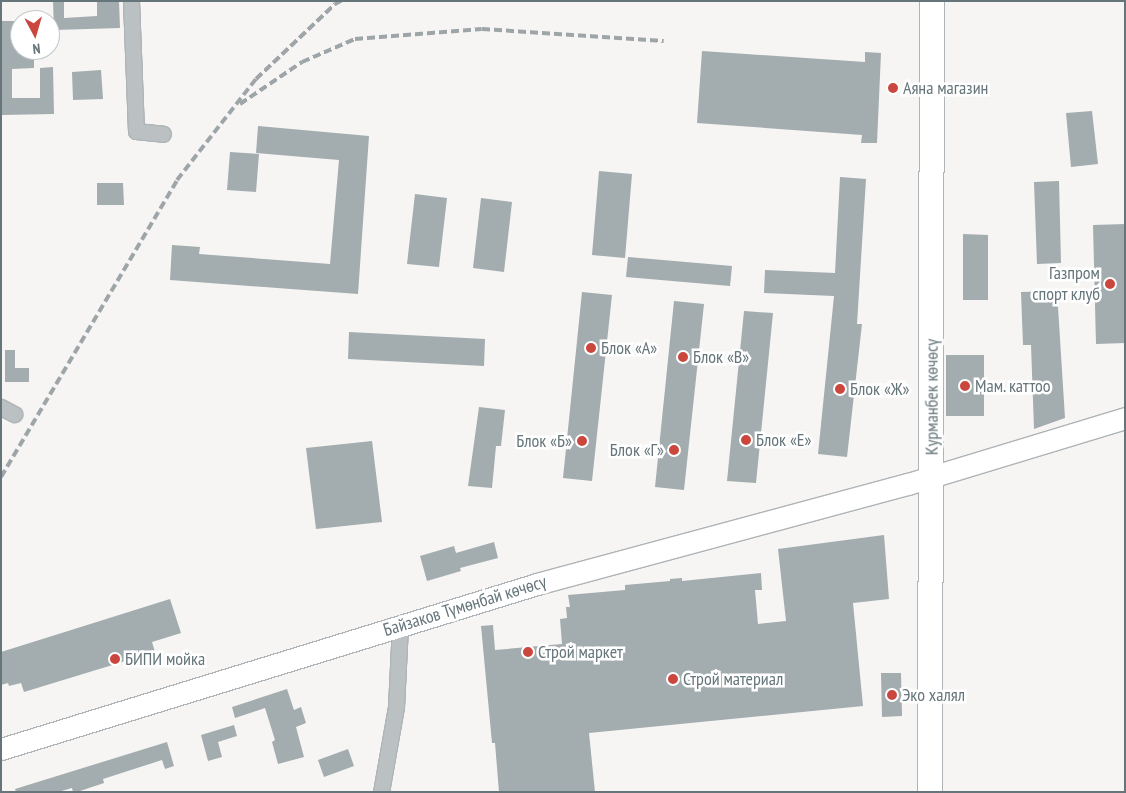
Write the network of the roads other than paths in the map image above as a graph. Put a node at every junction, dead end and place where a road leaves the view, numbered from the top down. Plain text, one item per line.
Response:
1 (132, 1) edge
2 (932, 1) edge
3 (163, 134) dead end
4 (1125, 418) edge
5 (932, 477) junction
6 (400, 625) junction
7 (1, 749) edge
8 (381, 792) edge
9 (930, 792) edge

1 - 3 street
2 - 5 main road, Курманбек көчөсү
4 - 5 main road, Байзаков Түмөнбай көчөсү
5 - 6 main road, Байзаков Түмөнбай көчөсү
5 - 9 main road, Курманбек көчөсү
6 - 7 main road, Байзаков Түмөнбай көчөсү
6 - 8 street

